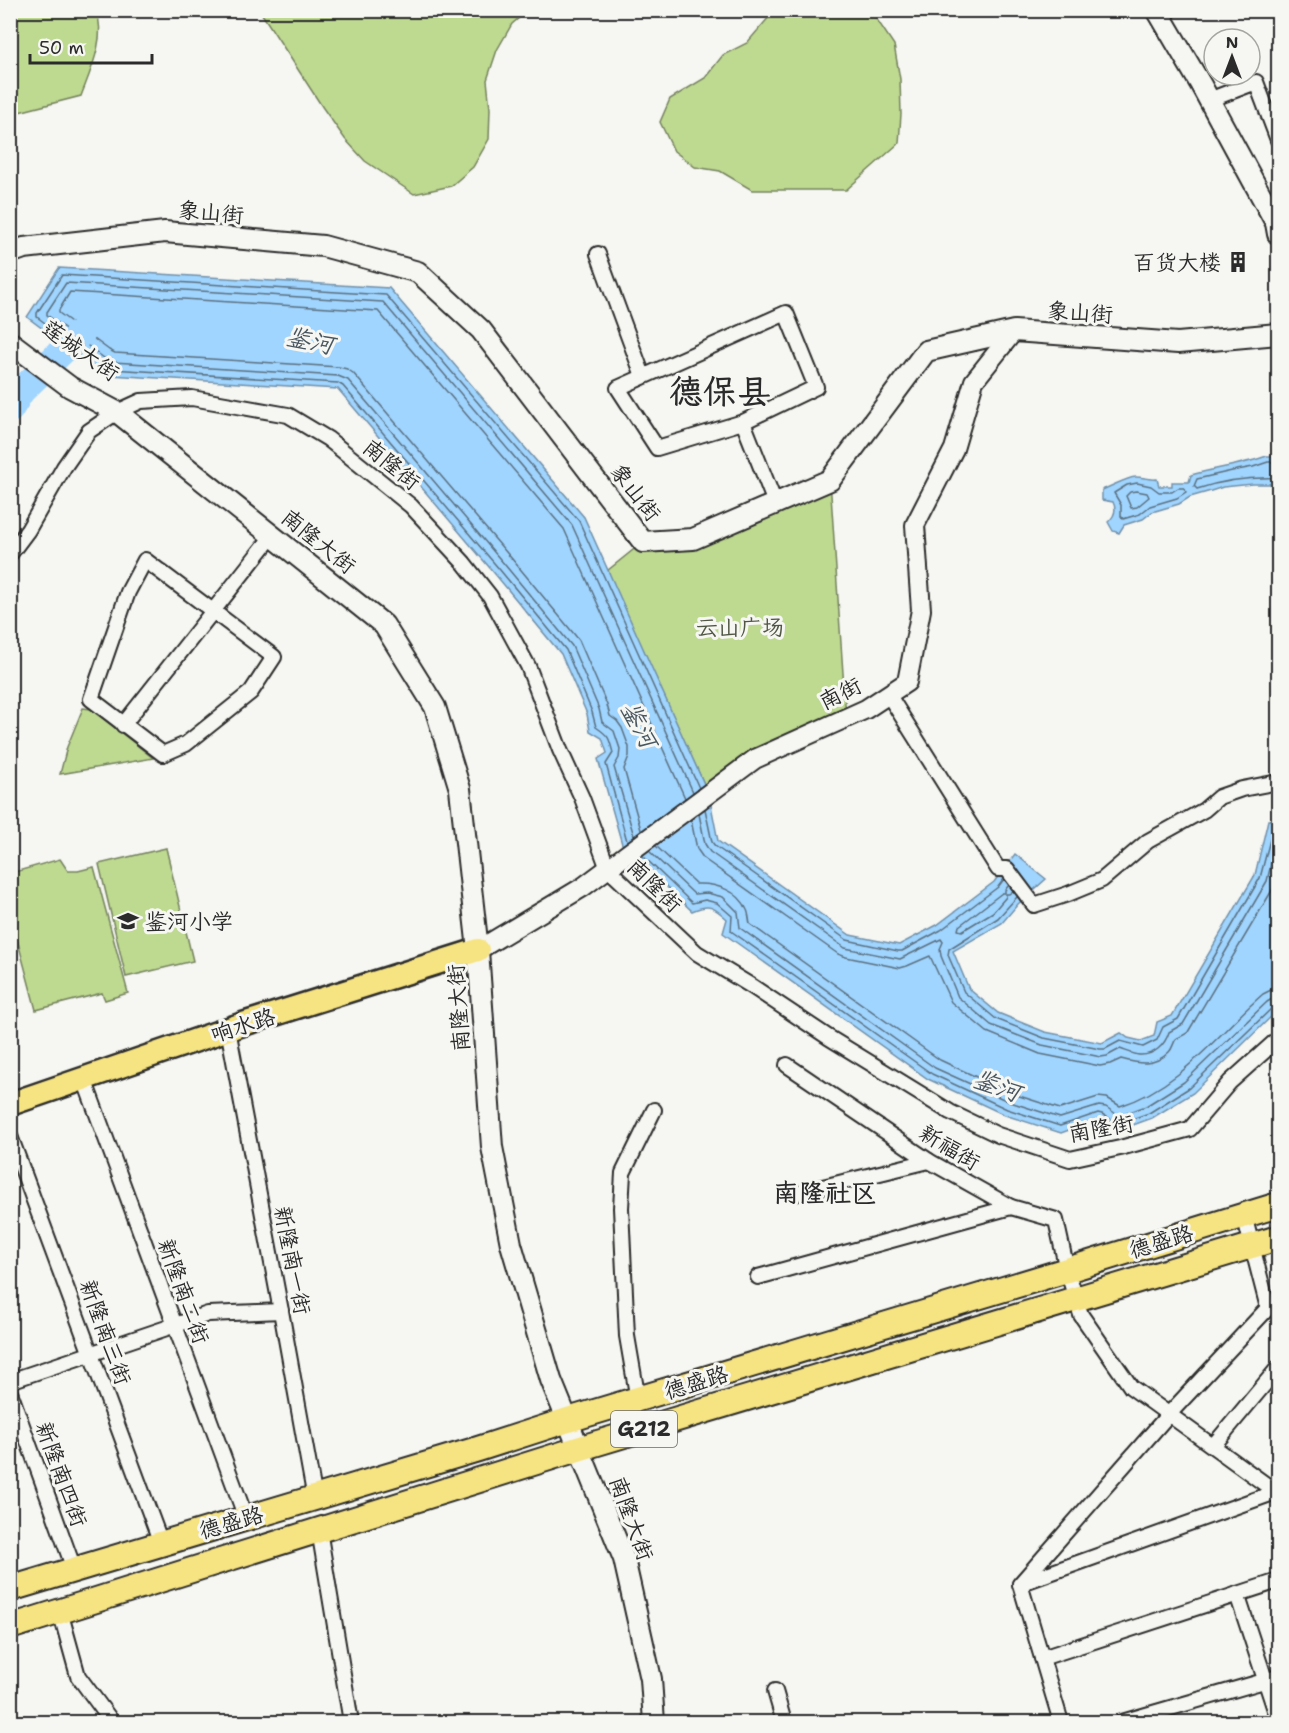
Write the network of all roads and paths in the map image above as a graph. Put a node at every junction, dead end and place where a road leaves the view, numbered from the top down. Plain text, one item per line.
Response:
1 (1157, 10) edge
2 (1209, 100) junction
3 (1278, 140) edge
4 (1278, 234) edge
5 (10, 253) edge
6 (598, 254) dead end
7 (10, 329) edge
8 (1014, 332) junction
9 (1278, 334) edge
10 (10, 342) edge
11 (643, 376) junction
12 (74, 383) junction
13 (121, 410) junction
14 (743, 422) junction
15 (775, 503) junction
16 (273, 535) junction
17 (10, 554) edge
18 (214, 612) junction
19 (888, 694) junction
20 (123, 725) junction
21 (1278, 782) edge
22 (608, 868) junction
23 (478, 950) junction
24 (228, 1029) junction
25 (1278, 1039) edge
26 (787, 1065) dead end
27 (84, 1079) junction
28 (10, 1104) edge
29 (654, 1110) dead end
30 (10, 1136) edge
31 (929, 1161) junction
32 (794, 1194) dead end
33 (1278, 1205) edge
34 (1011, 1206) junction
35 (1244, 1215) junction
36 (1278, 1238) edge
37 (1252, 1246) junction
38 (1067, 1270) junction
39 (758, 1277) dead end
40 (1076, 1299) junction
41 (281, 1311) junction
42 (175, 1326) junction
43 (91, 1354) junction
44 (1278, 1369) edge
45 (10, 1381) edge
46 (10, 1392) edge
47 (638, 1400) junction
48 (1168, 1414) junction
49 (568, 1420) junction
50 (1213, 1446) junction
51 (579, 1449) junction
52 (1277, 1491) edge
53 (315, 1499) junction
54 (246, 1518) junction
55 (319, 1530) junction
56 (161, 1543) junction
57 (74, 1569) junction
58 (1278, 1581) edge
59 (1020, 1584) junction
60 (10, 1589) edge
61 (1237, 1594) junction
62 (60, 1611) junction
63 (10, 1627) edge
64 (1041, 1658) junction
65 (1272, 1678) edge
66 (775, 1691) dead end
67 (1278, 1719) edge
68 (112, 1722) edge
69 (351, 1722) edge
70 (654, 1722) edge
71 (784, 1722) edge
72 (1061, 1722) edge
73 (1122, 1722) edge

1 - 2 main road
2 - 3 street
2 - 4 main road
5 - 15 main road, 象山街
6 - 11 street
7 - 12 main road, 莲城大街
8 - 9 main road, 象山街
8 - 15 main road, 象山街
8 - 19 street, 南街
10 - 12 main road, 莲城大街
11 - 14 street
11 - 14 street
12 - 13 main road, 莲城大街
13 - 16 main road, 南隆大街
13 - 17 street, 南隆街
13 - 22 street, 南隆街
14 - 15 street
16 - 18 street
16 - 23 main road, 南隆大街
18 - 20 street
18 - 20 street
18 - 20 street
19 - 21 street
19 - 22 street, 南街
22 - 23 street, 南街
22 - 25 street, 南隆街
23 - 24 main road, 响水路
23 - 49 main road, 南隆大街
24 - 27 main road, 响水路
24 - 41 street, 新隆南一街
26 - 31 street, 新福街
27 - 28 main road, 响水路
27 - 42 street, 新隆南二街
29 - 47 street
30 - 43 street, 新隆南三街
31 - 32 street
31 - 34 street, 新福街
33 - 35 highway, 德盛路 / G212
34 - 38 street, 新福街
34 - 39 street
35 - 37 street
35 - 38 highway, 德盛路 / G212
36 - 37 highway, G212
37 - 40 highway, G212
37 - 48 street
38 - 40 street
38 - 47 highway, 德盛路 / G212
40 - 48 street
40 - 51 highway, G212
41 - 42 street
41 - 53 street, 新隆南一街
42 - 43 street
42 - 54 street, 新隆南二街
43 - 45 street
43 - 56 street, 新隆南三街
44 - 50 street
46 - 57 street, 新隆南四街
47 - 49 highway, 德盛路 / G212
48 - 50 street
48 - 59 street
49 - 51 main road, 南隆大街
49 - 53 highway, 德盛路 / G212
50 - 52 street
51 - 55 highway, G212
51 - 70 main road, 南隆大街
52 - 59 street
53 - 54 highway, 德盛路 / G212
54 - 56 highway, 德盛路 / G212
55 - 62 highway, G212
55 - 69 street
56 - 57 highway, 德盛路 / G212
57 - 60 highway, 德盛路 / G212
58 - 61 street
59 - 64 street
61 - 64 street
61 - 65 street
62 - 63 highway, G212
62 - 68 street
64 - 72 street
65 - 67 street
65 - 73 street
66 - 71 street

